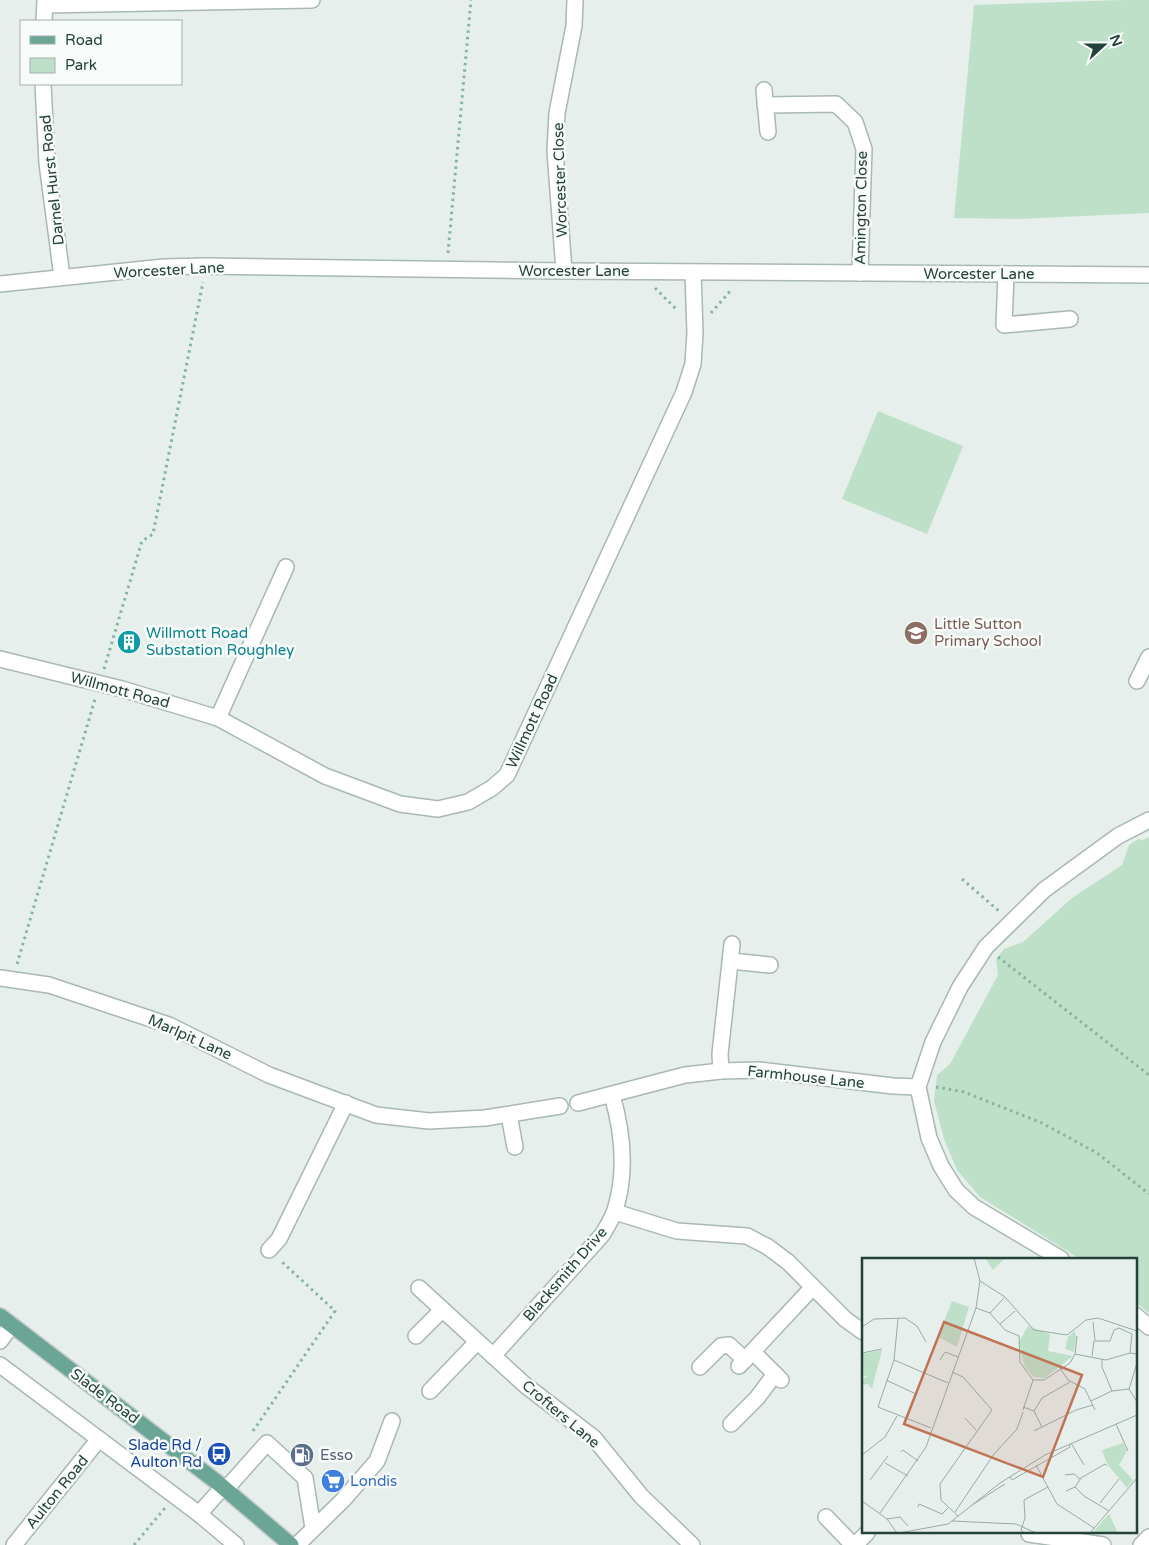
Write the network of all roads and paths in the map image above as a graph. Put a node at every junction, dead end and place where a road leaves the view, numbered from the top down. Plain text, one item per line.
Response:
1 (312, 0) edge
2 (471, 0) edge
3 (575, 0) edge
4 (45, 2) edge
5 (44, 20) edge
6 (43, 85) edge
7 (768, 132) dead end
8 (206, 266) junction
9 (447, 270) junction
10 (564, 271) junction
11 (694, 272) junction
12 (860, 273) junction
13 (1006, 274) junction
14 (1149, 275) edge
15 (62, 277) junction
16 (0, 284) edge
17 (1070, 320) dead end
18 (286, 567) dead end
19 (0, 659) edge
20 (1148, 660) edge
21 (1137, 681) dead end
22 (100, 683) junction
23 (218, 718) junction
24 (1149, 820) edge
25 (962, 879) dead end
26 (1011, 922) junction
27 (732, 944) dead end
28 (986, 947) junction
29 (731, 961) junction
30 (770, 965) dead end
31 (6, 979) edge
32 (721, 1071) junction
33 (1149, 1075) edge
34 (918, 1087) junction
35 (612, 1095) junction
36 (346, 1103) junction
37 (578, 1103) dead end
38 (560, 1106) dead end
39 (509, 1115) junction
40 (516, 1147) dead end
41 (1149, 1194) edge
42 (615, 1212) junction
43 (269, 1250) joint
44 (1059, 1258) edge
45 (419, 1288) dead end
46 (812, 1288) junction
47 (442, 1310) junction
48 (1136, 1315) edge
49 (6, 1320) edge
50 (1149, 1327) edge
51 (862, 1331) edge
52 (416, 1336) dead end
53 (0, 1341) edge
54 (477, 1342) junction
55 (493, 1356) junction
56 (745, 1359) junction
57 (0, 1365) edge
58 (700, 1367) dead end
59 (430, 1392) dead end
60 (392, 1421) dead end
61 (731, 1424) dead end
62 (251, 1434) dead end
63 (99, 1439) junction
64 (225, 1488) junction
65 (175, 1496) junction
66 (199, 1514) junction
67 (826, 1517) dead end
68 (313, 1528) junction
69 (867, 1533) dead end
70 (1028, 1537) edge
71 (1149, 1537) edge
72 (14, 1545) edge
73 (134, 1545) edge
74 (236, 1545) edge
75 (291, 1545) edge
76 (297, 1545) edge
77 (692, 1545) edge
78 (854, 1545) edge
79 (1103, 1545) edge
80 (1141, 1545) edge

1 - 4 street
2 - 9 path
3 - 10 street, Worcester Close
4 - 5 street
6 - 15 street, Darnel Hurst Road
7 - 12 street, Amington Close
8 - 9 street, Worcester Lane
8 - 15 street, Worcester Lane
8 - 22 path
9 - 10 street, Worcester Lane
10 - 11 street, Worcester Lane
11 - 12 street, Worcester Lane
11 - 23 street, Willmott Road
12 - 13 street, Worcester Lane
13 - 14 street, Worcester Lane
13 - 17 street
15 - 16 street, Worcester Lane
18 - 23 street
19 - 22 street, Willmott Road
20 - 21 street
22 - 23 street, Willmott Road
22 - 31 path
24 - 26 street
25 - 26 path
26 - 28 street
27 - 29 street
28 - 33 path
28 - 34 street
29 - 30 street
29 - 32 street
31 - 36 street, Marlpit Lane
32 - 34 street, Farmhouse Lane
32 - 35 street, Farmhouse Lane
34 - 41 path
34 - 44 street
35 - 37 street, Farmhouse Lane
35 - 42 street, Blacksmith Drive
36 - 39 street, Marlpit Lane
36 - 43 street
38 - 39 street, Marlpit Lane
39 - 40 street
42 - 46 street
42 - 55 street, Blacksmith Drive
43 - 62 path
45 - 47 street, Crofters Lane
46 - 51 street
46 - 56 street
47 - 52 street
47 - 54 street, Crofters Lane
48 - 50 street
49 - 53 street, Slade Road
49 - 64 main road, Slade Road
54 - 55 street, Crofters Lane
54 - 59 street
55 - 77 street, Crofters Lane
56 - 58 street
56 - 61 street
57 - 63 street
60 - 68 street
63 - 65 street
63 - 72 street, Aulton Road
64 - 66 street
64 - 68 street
64 - 75 main road, Slade Road
65 - 66 street
65 - 73 path
66 - 74 street
67 - 78 street
68 - 76 street
69 - 78 street
70 - 79 street
71 - 80 street

